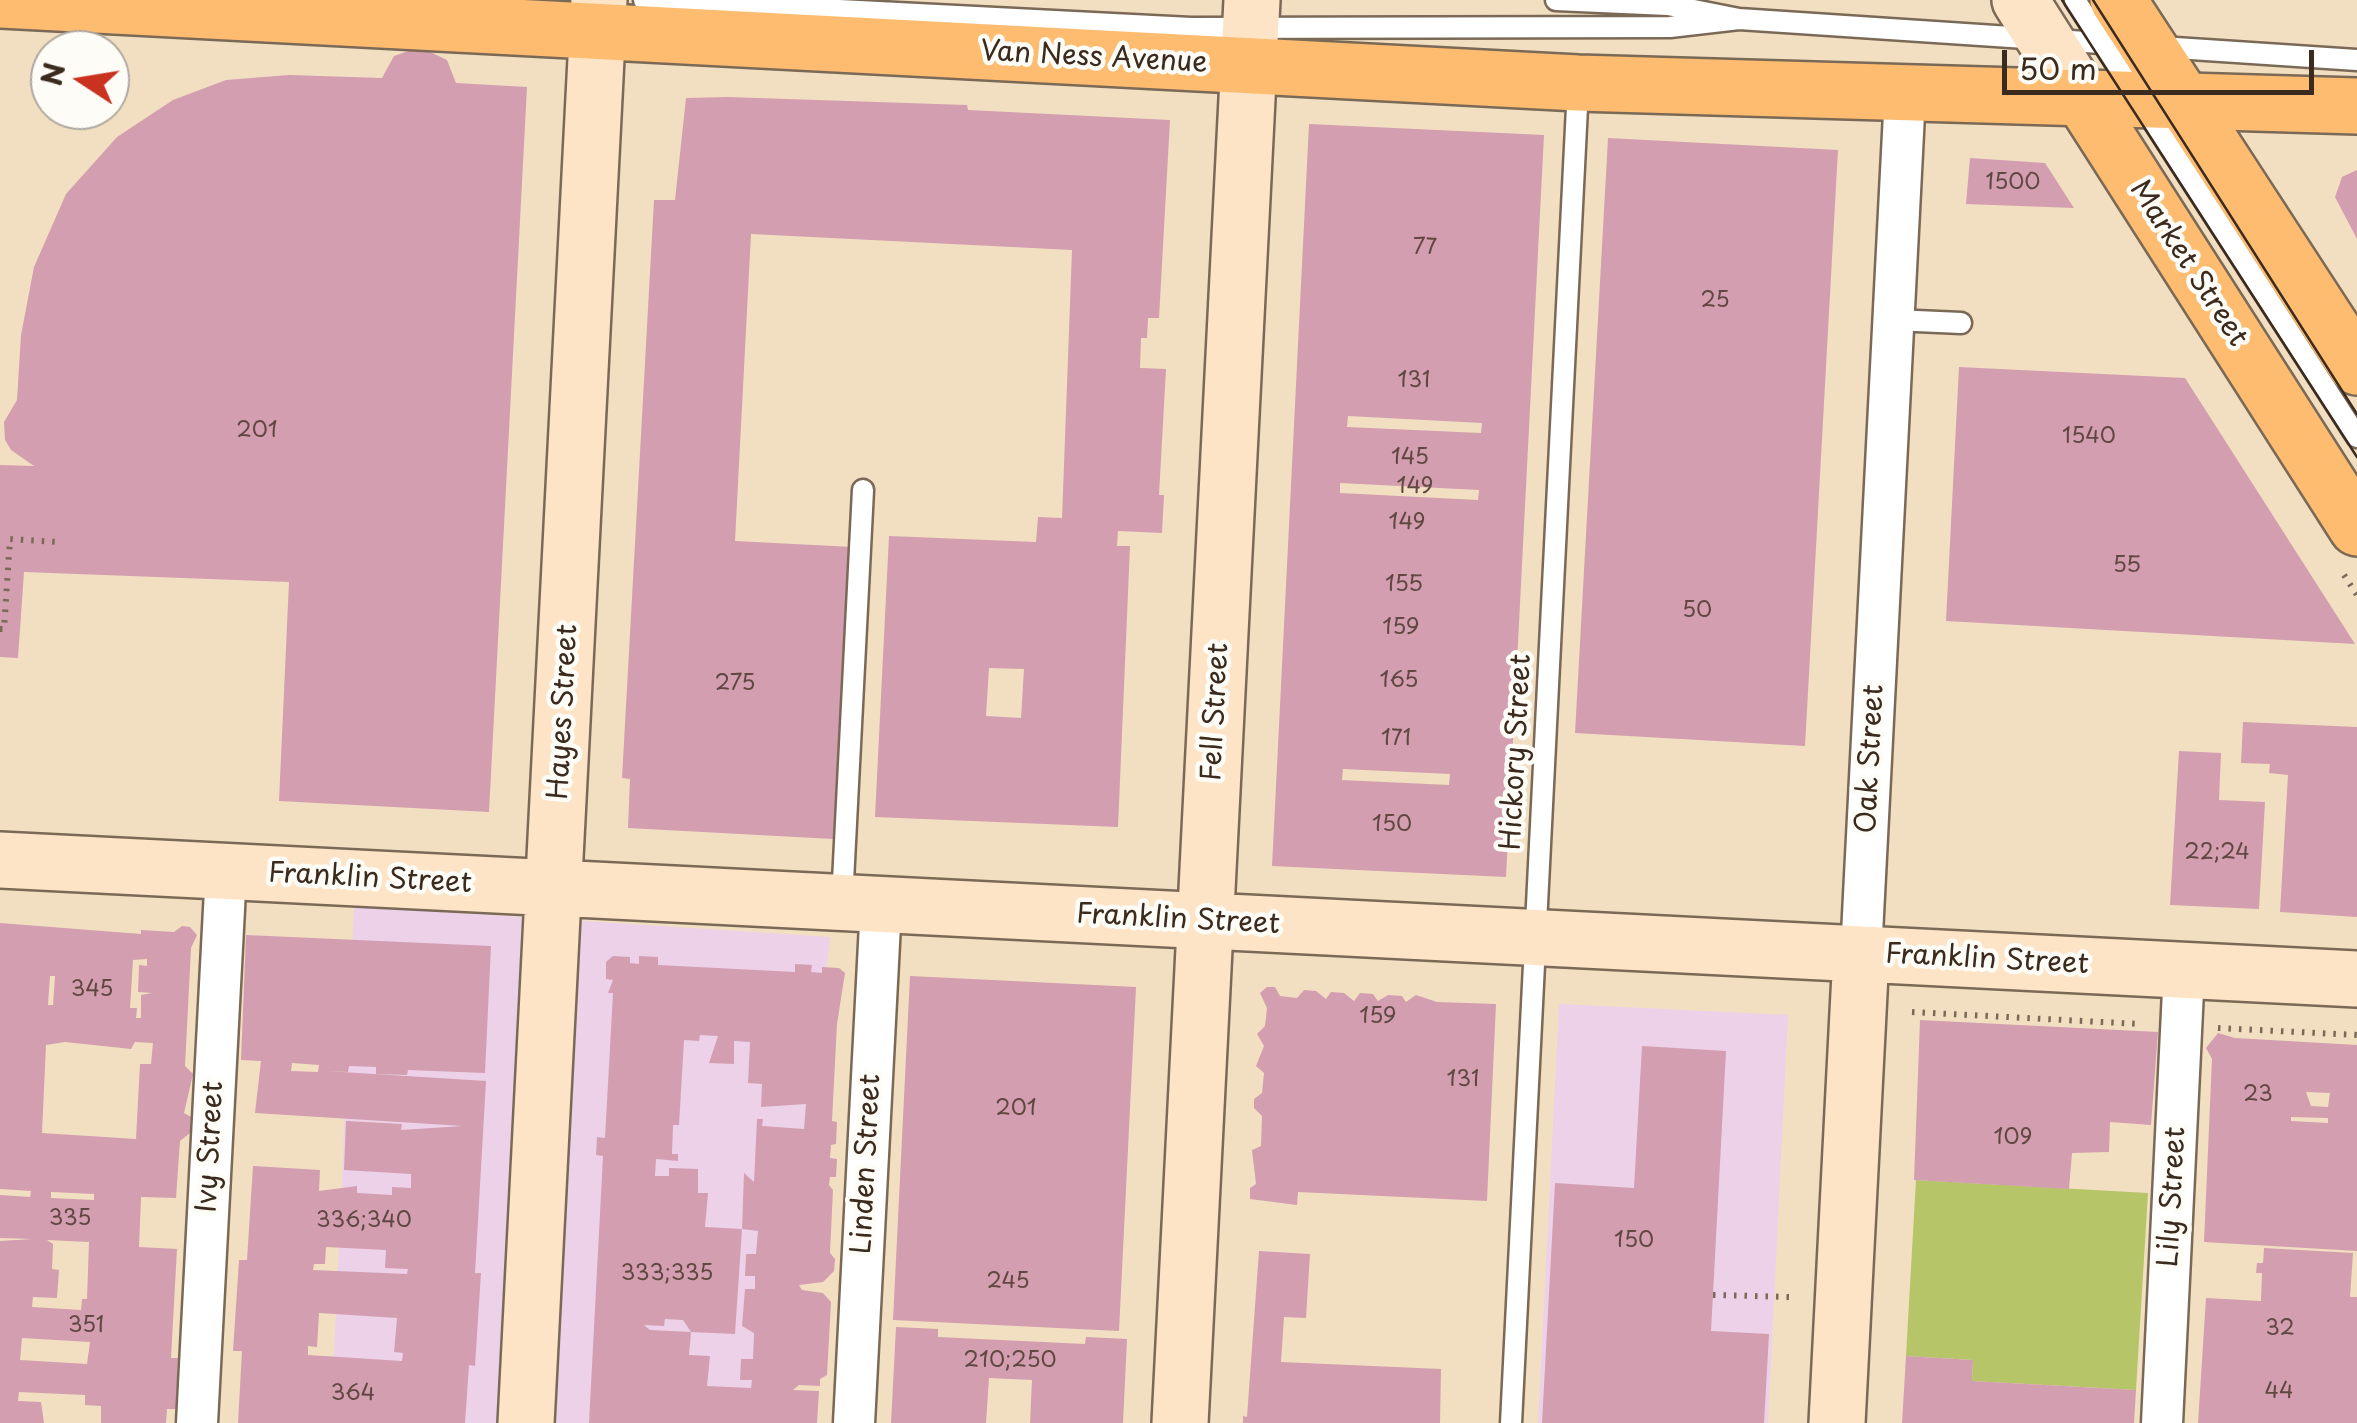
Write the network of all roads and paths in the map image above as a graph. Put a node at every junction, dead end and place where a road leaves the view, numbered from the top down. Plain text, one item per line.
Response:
1 (0, 0) edge
2 (644, 0) edge
3 (1556, 0) edge
4 (2046, 12) edge
5 (598, 15) edge
6 (1739, 19) junction
7 (2124, 30) edge
8 (1250, 32) edge
9 (2357, 60) edge
10 (1578, 83) junction
11 (1906, 94) junction
12 (2084, 101) junction
13 (2165, 103) junction
14 (2357, 106) edge
15 (1894, 320) junction
16 (1961, 323) dead end
17 (2357, 367) edge
18 (2357, 437) edge
19 (863, 490) dead end
20 (2357, 528) edge
21 (57, 542) dead end
22 (0, 628) edge
23 (0, 860) edge
24 (226, 872) junction
25 (556, 888) junction
26 (861, 904) junction
27 (1206, 922) junction
28 (1536, 938) junction
29 (1861, 954) junction
30 (2184, 970) junction
31 (2357, 979) edge
32 (1912, 1012) dead end
33 (2182, 1026) junction
34 (2357, 1035) edge
35 (1713, 1295) dead end
36 (1791, 1297) dead end
37 (197, 1423) edge
38 (526, 1423) edge
39 (854, 1423) edge
40 (1180, 1423) edge
41 (1511, 1423) edge
42 (1837, 1423) edge
43 (2162, 1423) edge

1 - 5 main road, Van Ness Avenue
2 - 8 lane
3 - 6 lane
4 - 6 lane
4 - 7 lane
4 - 7 lane, Market Street
4 - 12 main road, Market Street
5 - 8 main road, Van Ness Avenue
5 - 25 main road, Hayes Street
6 - 8 lane
7 - 9 lane
7 - 13 main road, Market Street
8 - 10 main road, Van Ness Avenue
8 - 27 main road, Fell Street
10 - 11 main road, Van Ness Avenue
10 - 28 lane, Hickory Street
11 - 12 main road, Van Ness Avenue
11 - 15 street, Oak Street
12 - 13 main road, Van Ness Avenue
12 - 20 main road, Market Street
13 - 14 main road, Van Ness Avenue
13 - 17 main road, Market Street
13 - 18 lane, Market Street
15 - 16 lane
15 - 29 street, Oak Street
19 - 26 lane
21 - 22 path
23 - 24 main road, Franklin Street
24 - 25 main road, Franklin Street
24 - 37 street, Ivy Street
25 - 26 main road, Franklin Street
25 - 38 main road, Hayes Street
26 - 27 main road, Franklin Street
26 - 39 street, Linden Street
27 - 28 main road, Franklin Street
27 - 40 main road, Fell Street
28 - 29 main road, Franklin Street
28 - 41 lane, Hickory Street
29 - 30 main road, Franklin Street
29 - 42 main road, Oak Street
30 - 31 main road, Franklin Street
30 - 33 street, Lily Street
32 - 33 path
33 - 34 path
33 - 43 street, Lily Street
35 - 36 path

